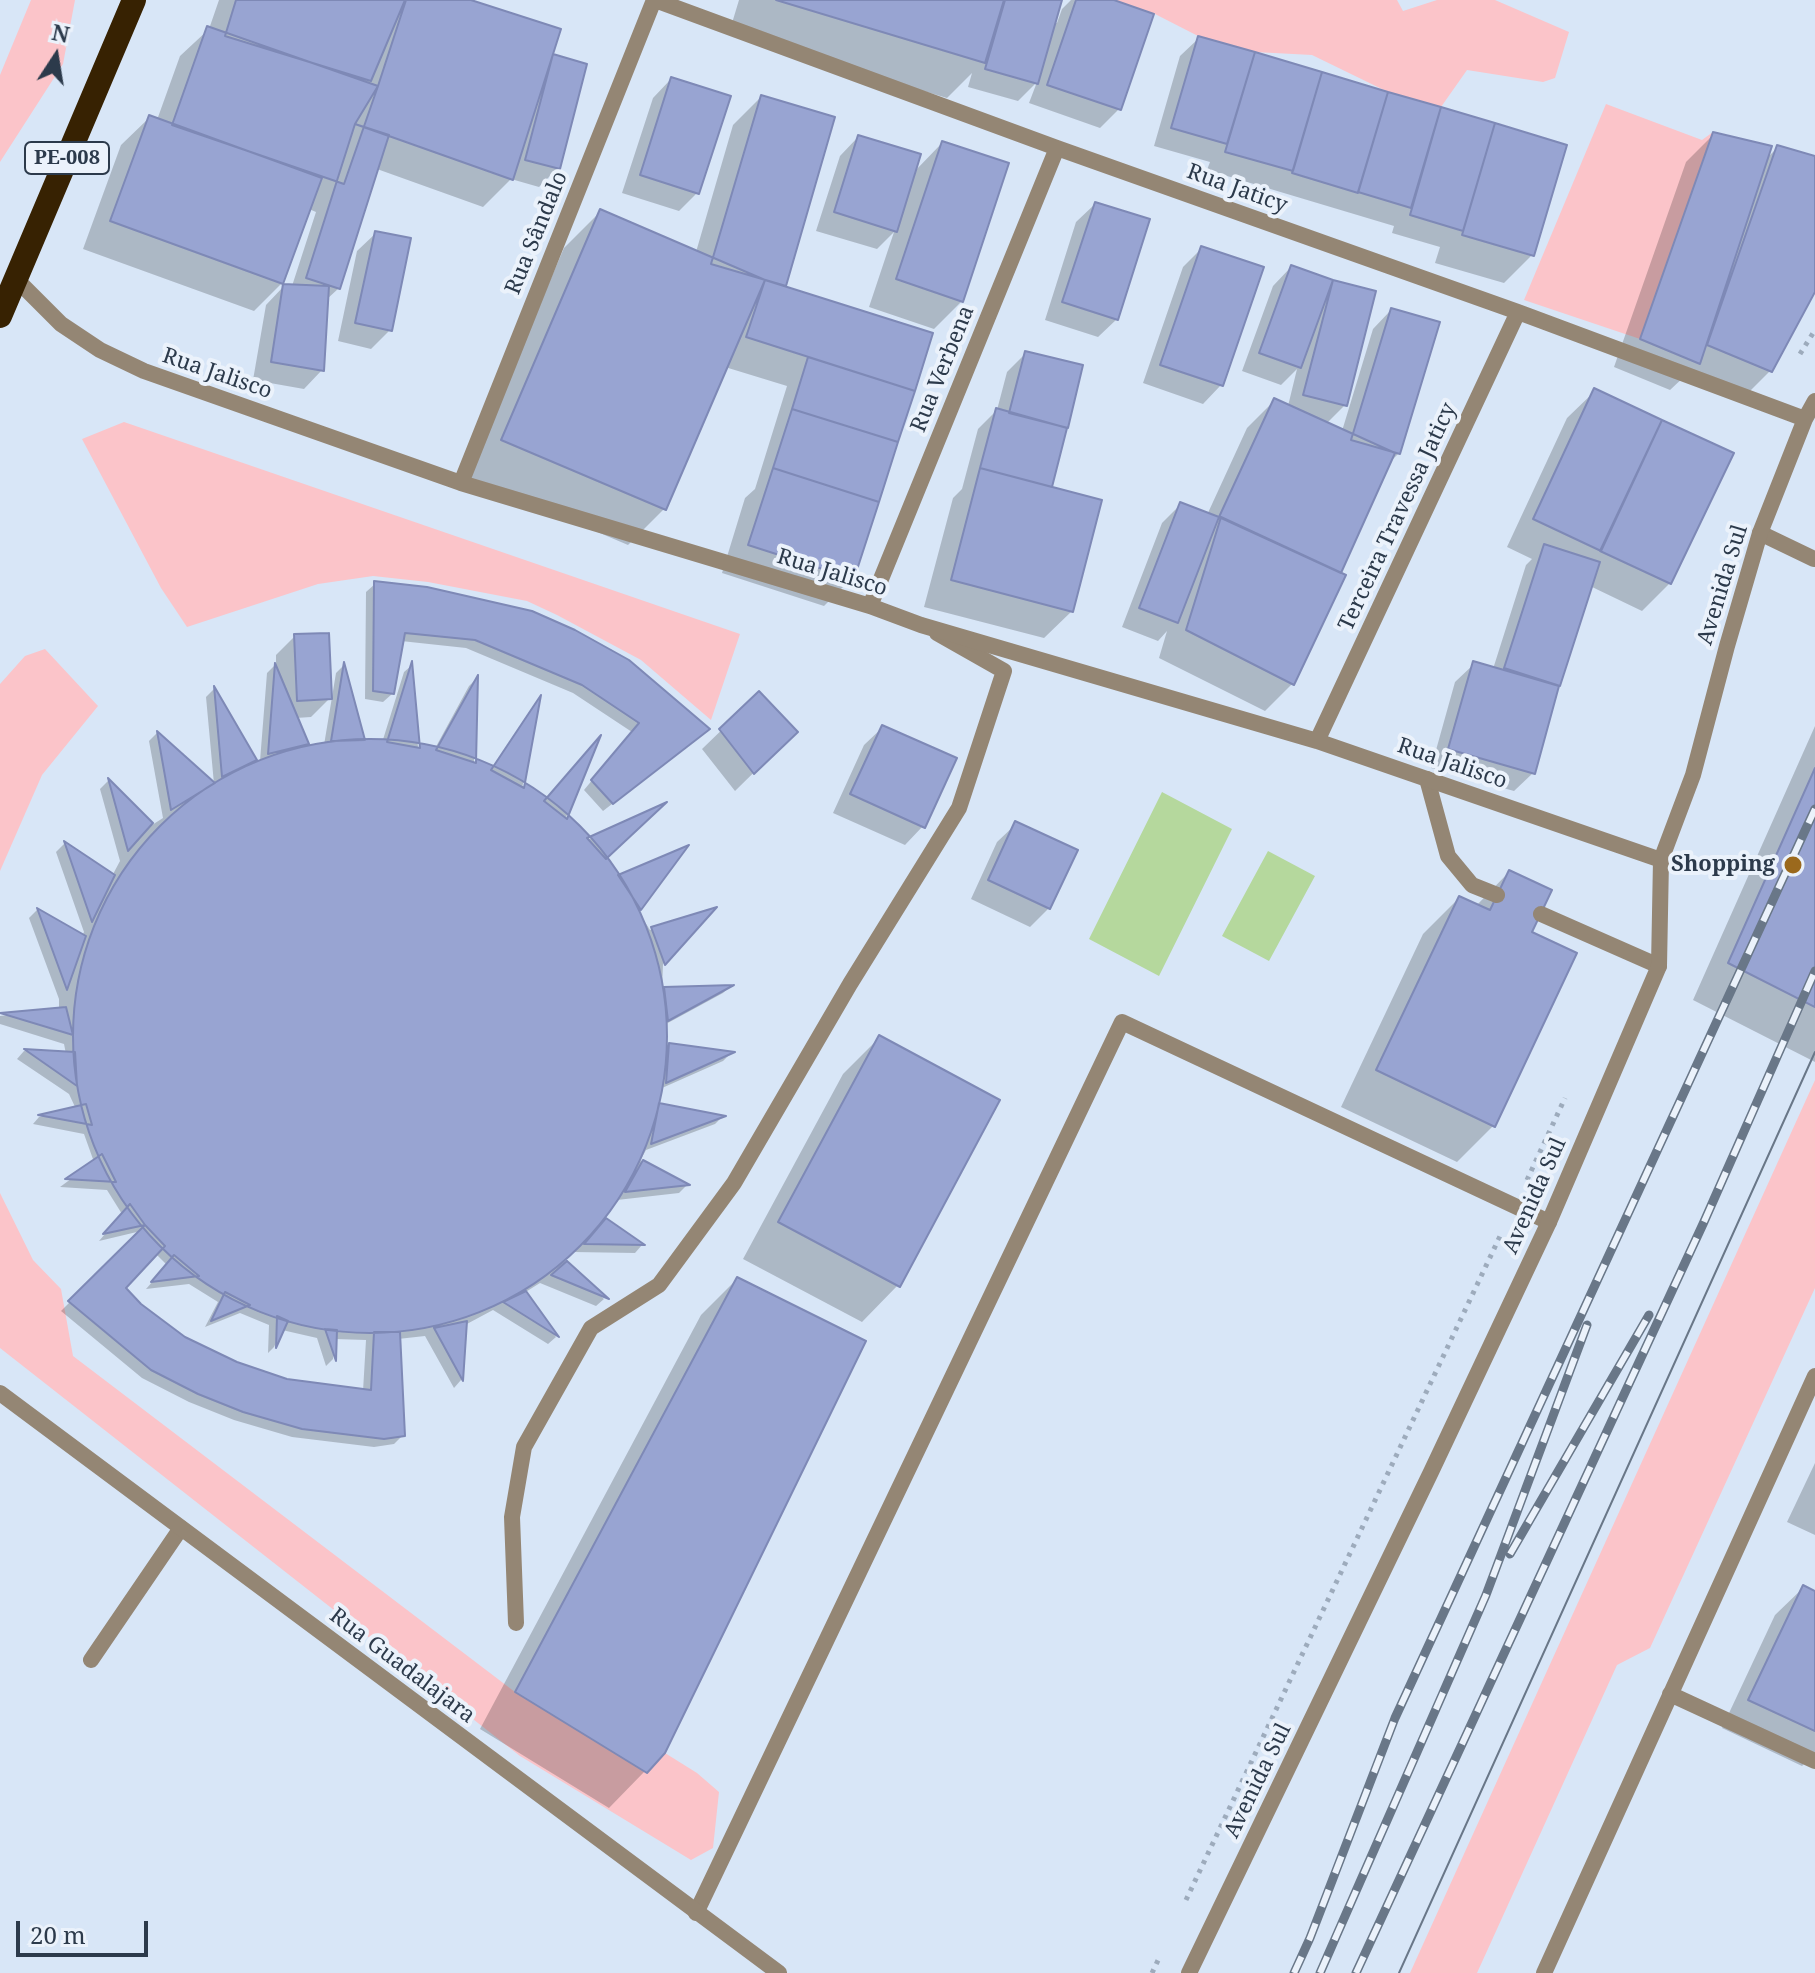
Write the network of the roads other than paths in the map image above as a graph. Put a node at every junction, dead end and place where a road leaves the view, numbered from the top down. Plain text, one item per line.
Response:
1 (134, 0) edge
2 (655, 0) edge
3 (1057, 148) junction
4 (16, 279) junction
5 (1518, 312) junction
6 (0, 316) edge
7 (1815, 401) edge
8 (1805, 419) junction
9 (461, 483) junction
10 (1760, 533) junction
11 (1814, 559) edge
12 (870, 606) junction
13 (921, 625) junction
14 (1317, 741) junction
15 (1427, 779) junction
16 (1661, 860) junction
17 (1497, 895) dead end
18 (1541, 914) dead end
19 (1659, 966) junction
20 (1549, 1222) junction
21 (1815, 1376) edge
22 (0, 1393) edge
23 (181, 1528) junction
24 (516, 1623) dead end
25 (91, 1660) dead end
26 (1670, 1694) junction
27 (1815, 1761) edge
28 (696, 1913) junction
29 (779, 1973) edge
30 (1189, 1973) edge
31 (1544, 1973) edge

1 - 4 highway, PE-008
2 - 3 street, Rua Jaticy
2 - 9 street, Rua Sândalo
3 - 5 street, Rua Jaticy
3 - 12 street, Rua Verbena
4 - 6 highway, PE-008
4 - 9 street, Rua Jalisco
5 - 8 street, Rua Jaticy
5 - 14 street, Terceira Travessa Jaticy
7 - 8 street, Avenida Sul
8 - 10 street, Avenida Sul
9 - 12 street, Rua Jalisco
10 - 11 street
10 - 16 street, Avenida Sul
12 - 13 street, Rua Jalisco
13 - 14 street, Rua Jalisco
13 - 24 street
14 - 15 street, Rua Jalisco
15 - 16 street, Rua Jalisco
15 - 17 street
16 - 19 street, Avenida Sul
18 - 19 street
19 - 20 street, Avenida Sul
20 - 28 street
20 - 30 street, Avenida Sul
21 - 26 street
22 - 23 street, Rua Guadalajara
23 - 25 street
23 - 28 street, Rua Guadalajara
26 - 27 street
26 - 31 street
28 - 29 street, Rua Guadalajara

